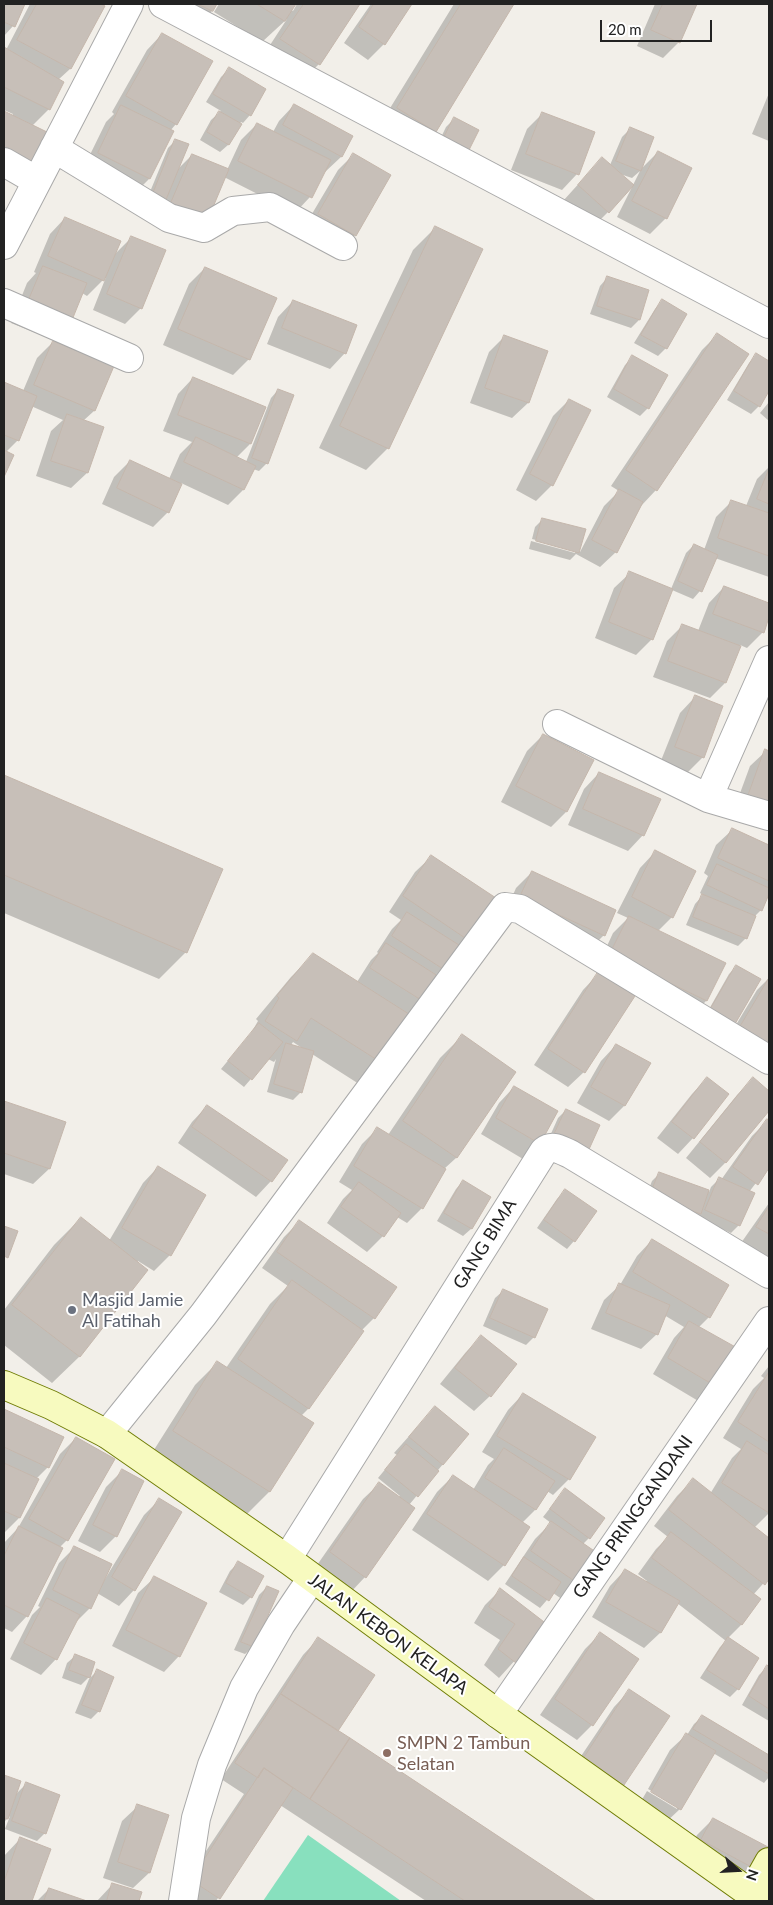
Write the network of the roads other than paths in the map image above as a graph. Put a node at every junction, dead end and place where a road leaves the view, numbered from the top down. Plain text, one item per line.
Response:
1 (129, 4) edge
2 (163, 4) edge
3 (54, 148) junction
4 (4, 162) edge
5 (37, 181) junction
6 (4, 245) edge
7 (343, 246) dead end
8 (4, 303) edge
9 (766, 314) edge
10 (129, 358) dead end
11 (769, 660) edge
12 (557, 724) dead end
13 (708, 798) junction
14 (769, 816) edge
15 (769, 1060) edge
16 (769, 1274) edge
17 (769, 1321) edge
18 (4, 1385) edge
19 (107, 1434) junction
20 (287, 1559) junction
21 (312, 1578) junction
22 (498, 1714) junction
23 (769, 1862) edge
24 (756, 1898) edge
25 (183, 1901) edge

1 - 3 street
2 - 9 street
3 - 5 street
3 - 7 street
4 - 5 street
5 - 6 street
8 - 10 street
11 - 13 street
12 - 13 street
13 - 14 street
15 - 19 street
16 - 20 street, GANG BIMA
17 - 22 street, GANG PRINGGANDANI
18 - 19 street, JALAN KEBON KELAPA
19 - 20 street, JALAN KEBON KELAPA
20 - 21 street, JALAN KEBON KELAPA
21 - 22 street, JALAN KEBON KELAPA
21 - 25 street
22 - 24 street, JALAN KEBON KELAPA
23 - 24 street

